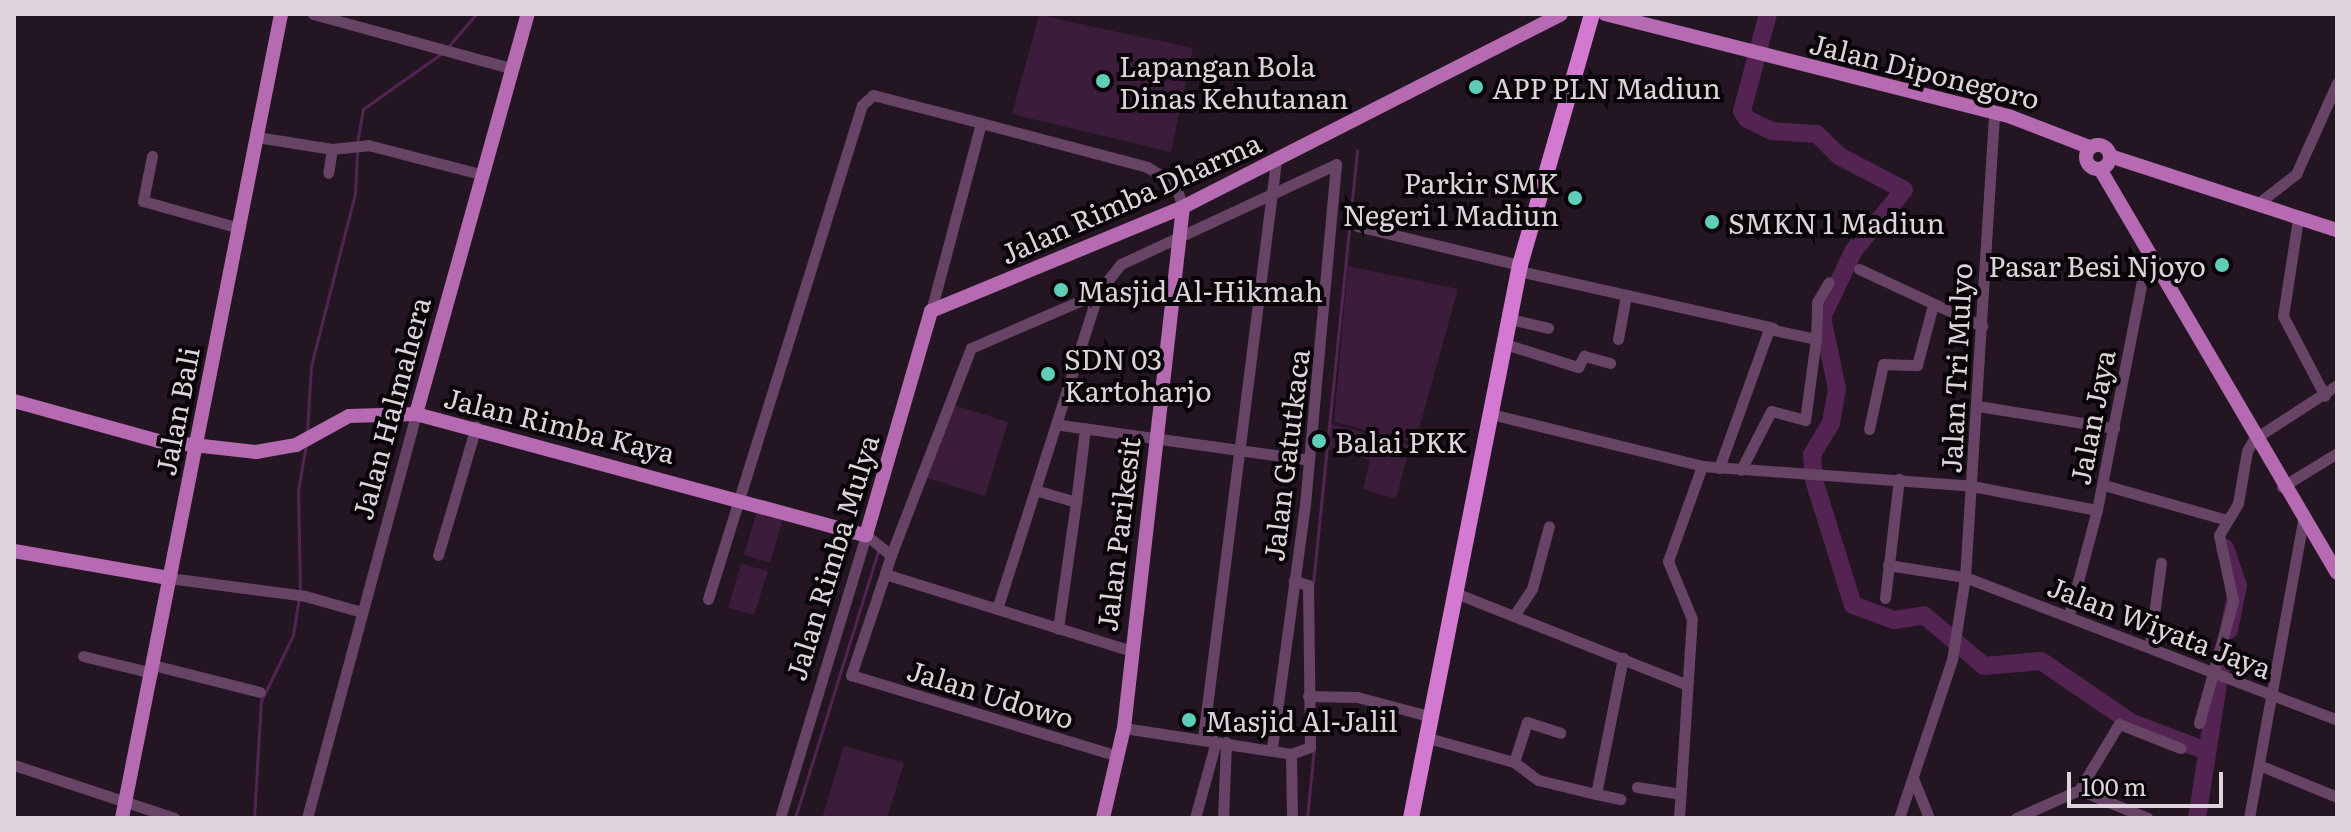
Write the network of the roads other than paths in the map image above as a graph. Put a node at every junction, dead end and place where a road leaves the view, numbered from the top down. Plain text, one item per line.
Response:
1 (281, 14) edge
2 (313, 14) edge
3 (528, 14) edge
4 (1561, 14) edge
5 (1592, 14) edge
6 (1605, 14) edge
7 (510, 68) junction
8 (2336, 91) edge
9 (1994, 114) junction
10 (981, 123) junction
11 (257, 137) junction
12 (2089, 147) junction
13 (332, 149) junction
14 (152, 156) dead end
15 (2110, 156) junction
16 (1276, 161) junction
17 (2100, 169) junction
18 (328, 173) dead end
19 (480, 174) junction
20 (1270, 200) junction
21 (2256, 205) junction
22 (1183, 207) junction
23 (2298, 219) junction
24 (1357, 226) dead end
25 (239, 228) junction
26 (2337, 230) edge
27 (1180, 241) junction
28 (2147, 256) junction
29 (1520, 268) junction
30 (1859, 269) dead end
31 (1829, 282) dead end
32 (1098, 293) junction
33 (1626, 295) junction
34 (1933, 305) junction
35 (931, 311) junction
36 (1510, 319) junction
37 (1982, 326) junction
38 (1548, 328) dead end
39 (1773, 328) junction
40 (1618, 339) dead end
41 (1816, 339) junction
42 (1505, 344) junction
43 (1610, 363) dead end
44 (2337, 385) edge
45 (2325, 396) junction
46 (14, 401) edge
47 (1978, 406) junction
48 (416, 414) junction
49 (1491, 414) junction
50 (1061, 425) junction
51 (476, 427) junction
52 (2114, 428) junction
53 (1085, 429) junction
54 (1869, 429) dead end
55 (1155, 439) junction
56 (2254, 439) junction
57 (195, 449) junction
58 (1240, 450) junction
59 (2337, 453) edge
60 (1309, 460) junction
61 (1702, 466) junction
62 (1719, 468) junction
63 (1741, 470) junction
64 (1899, 479) junction
65 (2104, 485) junction
66 (1972, 486) junction
67 (2282, 487) junction
68 (1038, 491) junction
69 (736, 497) junction
70 (1076, 502) junction
71 (2097, 510) junction
72 (2227, 520) junction
73 (2303, 521) junction
74 (1549, 526) dead end
75 (866, 535) junction
76 (14, 551) edge
77 (438, 555) dead end
78 (891, 555) junction
79 (2161, 563) dead end
80 (1888, 565) junction
81 (2337, 573) edge
82 (885, 574) junction
83 (1965, 577) junction
84 (169, 578) junction
85 (1294, 581) junction
86 (1458, 594) junction
87 (1885, 598) dead end
88 (708, 599) dead end
89 (997, 609) junction
90 (362, 612) junction
91 (1515, 614) junction
92 (2069, 615) junction
93 (1058, 629) junction
94 (2150, 644) junction
95 (1129, 650) junction
96 (83, 656) dead end
97 (1623, 658) junction
98 (153, 669) junction
99 (2212, 669) junction
100 (1685, 684) junction
101 (260, 692) dead end
102 (1311, 696) junction
103 (2274, 696) junction
104 (1432, 717) junction
105 (2337, 720) edge
106 (2199, 723) dead end
107 (1124, 728) junction
108 (1560, 733) dead end
109 (1203, 738) junction
110 (1428, 738) junction
111 (1221, 741) junction
112 (1272, 748) junction
113 (2180, 748) dead end
114 (1117, 756) junction
115 (1293, 759) junction
116 (1514, 762) junction
117 (14, 765) edge
118 (2259, 765) junction
119 (1913, 778) junction
120 (1637, 787) dead end
121 (2079, 790) junction
122 (1596, 794) junction
123 (1680, 794) junction
124 (2337, 797) edge
125 (1620, 799) dead end
126 (126, 801) junction
127 (122, 818) edge
128 (174, 818) edge
129 (307, 818) edge
130 (780, 818) edge
131 (1103, 818) edge
132 (1195, 818) edge
133 (1223, 818) edge
134 (1292, 818) edge
135 (1411, 818) edge
136 (1679, 818) edge
137 (1899, 818) edge
138 (1929, 818) edge
139 (2016, 818) edge
140 (2148, 818) edge
141 (2249, 818) edge

1 - 11 main road, Jalan Bali
2 - 7 street
3 - 7 main road, Jalan Halmahera
4 - 16 main road, Jalan Rimba Dharma
5 - 29 highway
6 - 9 main road, Jalan Diponegoro
7 - 19 main road, Jalan Halmahera
8 - 21 street
9 - 12 main road, Jalan Diponegoro
9 - 37 street, Jalan Tri Mulyo
10 - 22 street
10 - 35 street
10 - 69 street
11 - 13 street
11 - 25 main road, Jalan Bali
12 - 15 main road, Jalan Diponegoro
12 - 17 main road
13 - 18 street
13 - 19 street
14 - 25 street
15 - 17 main road
15 - 21 main road
16 - 20 street
16 - 22 main road, Jalan Rimba Dharma
17 - 28 main road
19 - 48 main road, Jalan Halmahera
20 - 27 street
20 - 58 street
20 - 60 street, Jalan Gatutkaca
21 - 23 main road
22 - 27 main road, Jalan Parikesit
22 - 35 main road, Jalan Rimba Dharma
23 - 26 main road
23 - 45 street
24 - 29 street
25 - 57 main road, Jalan Bali
27 - 32 street
27 - 55 main road, Jalan Parikesit
28 - 52 street, Jalan Jaya
28 - 56 main road
29 - 33 street
29 - 36 highway
30 - 34 street
31 - 41 street
32 - 50 street
32 - 78 street
33 - 39 street
33 - 40 street
34 - 37 street
34 - 54 street
35 - 75 main road, Jalan Rimba Mulya
36 - 38 street
36 - 42 highway
37 - 47 street, Jalan Tri Mulyo
39 - 41 street
39 - 62 street
41 - 63 street
42 - 43 street
42 - 49 highway
44 - 45 street
45 - 56 street
46 - 57 main road, Jalan Rimba Kaya
47 - 52 street
47 - 66 street, Jalan Tri Mulyo
48 - 51 main road, Jalan Rimba Kaya
48 - 57 main road, Jalan Rimba Kaya
48 - 90 street, Jalan Halmahera
49 - 61 street, Jalan Jaya
49 - 86 highway
50 - 53 street
50 - 68 street
51 - 69 main road, Jalan Rimba Kaya
51 - 77 street
52 - 65 street, Jalan Jaya
53 - 55 street
53 - 70 street
55 - 58 street
55 - 95 main road, Jalan Parikesit
56 - 67 main road
56 - 72 street
57 - 84 main road, Jalan Bali
58 - 60 street
58 - 109 street
59 - 67 street
60 - 85 street, Jalan Gatutkaca
61 - 62 street, Jalan Jaya
61 - 100 street
62 - 63 street, Jalan Jaya
63 - 64 street, Jalan Jaya
64 - 66 street, Jalan Jaya
64 - 80 street
65 - 71 street, Jalan Jaya
65 - 72 street
66 - 71 street, Jalan Jaya
66 - 83 street, Jalan Tri Mulyo
67 - 73 main road
68 - 70 street
68 - 89 street
69 - 75 main road, Jalan Rimba Kaya
69 - 88 street
70 - 93 street
71 - 92 street
72 - 99 street
73 - 81 main road
73 - 103 street
74 - 91 street
75 - 78 street
75 - 130 street, Jalan Rimba Mulya
76 - 84 main road
78 - 82 street
79 - 94 street
80 - 83 street, Jalan Wiyata Jaya
80 - 87 street
82 - 89 street
82 - 114 street, Jalan Udowo
83 - 92 street, Jalan Wiyata Jaya
83 - 119 street, Jalan Tri Mulyo
84 - 90 street
84 - 98 main road, Jalan Bali
85 - 102 street
85 - 112 street, Jalan Gatutkaca
86 - 91 street
86 - 104 highway
89 - 93 street
90 - 129 street, Jalan Halmahera
91 - 97 street
92 - 94 street, Jalan Wiyata Jaya
93 - 95 street
94 - 99 street, Jalan Wiyata Jaya
95 - 107 main road, Jalan Parikesit
96 - 98 street
97 - 100 street
97 - 122 street
98 - 101 street
98 - 126 main road, Jalan Bali
99 - 103 street, Jalan Wiyata Jaya
99 - 106 street
100 - 123 street
102 - 104 street
102 - 115 street
103 - 105 street, Jalan Wiyata Jaya
103 - 118 street
104 - 110 highway
107 - 109 street
107 - 114 main road, Jalan Parikesit
108 - 116 street
109 - 111 street
110 - 116 street
110 - 135 highway
111 - 112 street
111 - 132 street
111 - 133 street
112 - 115 street
113 - 121 street
114 - 131 main road, Jalan Parikesit
115 - 134 street
116 - 122 street
117 - 126 street
118 - 124 street
118 - 141 street
119 - 137 street, Jalan Tri Mulyo
119 - 138 street
120 - 123 street
121 - 139 street
121 - 140 street
122 - 125 street
123 - 136 street
126 - 127 main road, Jalan Bali
126 - 128 street

